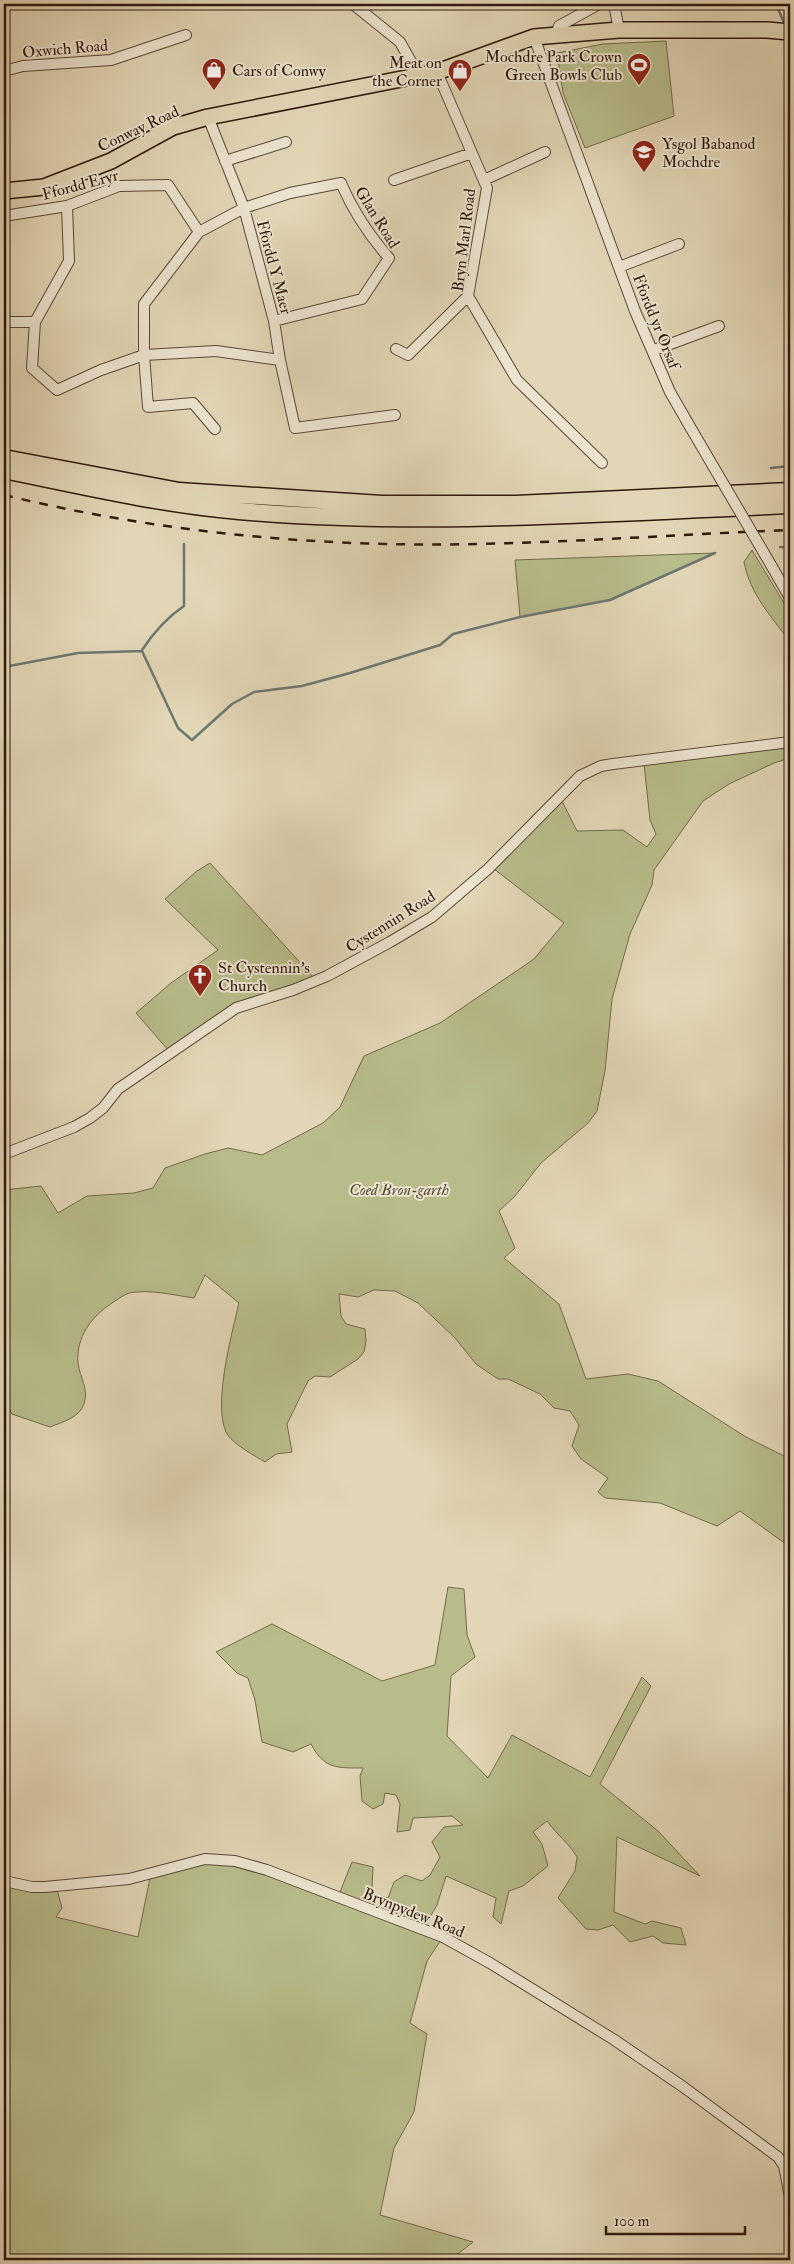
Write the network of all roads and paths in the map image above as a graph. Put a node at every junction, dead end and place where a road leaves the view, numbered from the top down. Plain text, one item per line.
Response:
1 (352, 4) edge
2 (599, 4) edge
3 (614, 4) edge
4 (619, 30) junction
5 (790, 32) edge
6 (556, 34) junction
7 (186, 35) dead end
8 (534, 37) junction
9 (4, 71) edge
10 (437, 72) junction
11 (418, 76) junction
12 (208, 118) junction
13 (286, 142) dead end
14 (545, 152) dead end
15 (472, 153) junction
16 (225, 161) junction
17 (394, 180) dead end
18 (484, 180) junction
19 (4, 191) edge
20 (68, 206) junction
21 (244, 208) junction
22 (4, 216) edge
23 (199, 232) junction
24 (679, 244) dead end
25 (619, 267) junction
26 (468, 296) junction
27 (274, 321) junction
28 (4, 322) edge
29 (35, 322) junction
30 (719, 326) dead end
31 (396, 349) dead end
32 (654, 350) junction
33 (144, 355) junction
34 (280, 360) junction
35 (395, 415) dead end
36 (215, 429) dead end
37 (4, 458) edge
38 (602, 463) dead end
39 (4, 470) edge
40 (790, 491) edge
41 (790, 505) edge
42 (790, 598) edge
43 (790, 742) edge
44 (4, 1154) edge
45 (4, 1881) edge
46 (790, 2197) edge

1 - 11 street
2 - 6 street
3 - 4 street
4 - 5 main road, Conway Road
4 - 6 main road, Conway Road
6 - 8 main road, Conway Road
7 - 9 street, Oxwich Road
8 - 10 main road, Conway Road
8 - 25 street, Ffordd yr Orsaf
10 - 11 main road, Conway Road
10 - 15 street, Bryn Marl Road
11 - 12 main road, Conway Road
12 - 16 street, Ffordd Y Maer
12 - 19 main road, Conway Road
13 - 16 street
14 - 18 street
15 - 17 street
15 - 18 street, Bryn Marl Road
16 - 21 street, Ffordd Y Maer
18 - 26 street, Bryn Marl Road
20 - 22 street, Ffordd Eryr
20 - 23 street, Ffordd Eryr
20 - 29 street
21 - 23 street
21 - 27 street, Ffordd Y Maer
21 - 27 street, Glan Road
23 - 33 street
24 - 25 street
25 - 32 street, Ffordd yr Orsaf
26 - 31 street
26 - 38 street, Bryn Marl Road
27 - 34 street, Ffordd Y Maer
28 - 29 street
29 - 33 street
30 - 32 street
32 - 42 street, Ffordd yr Orsaf, bridge
33 - 34 street
33 - 36 street
34 - 35 street, Ffordd Y Maer
37 - 40 highway
39 - 41 highway
43 - 44 street, Cystennin Road
45 - 46 street, Brynpydew Road

